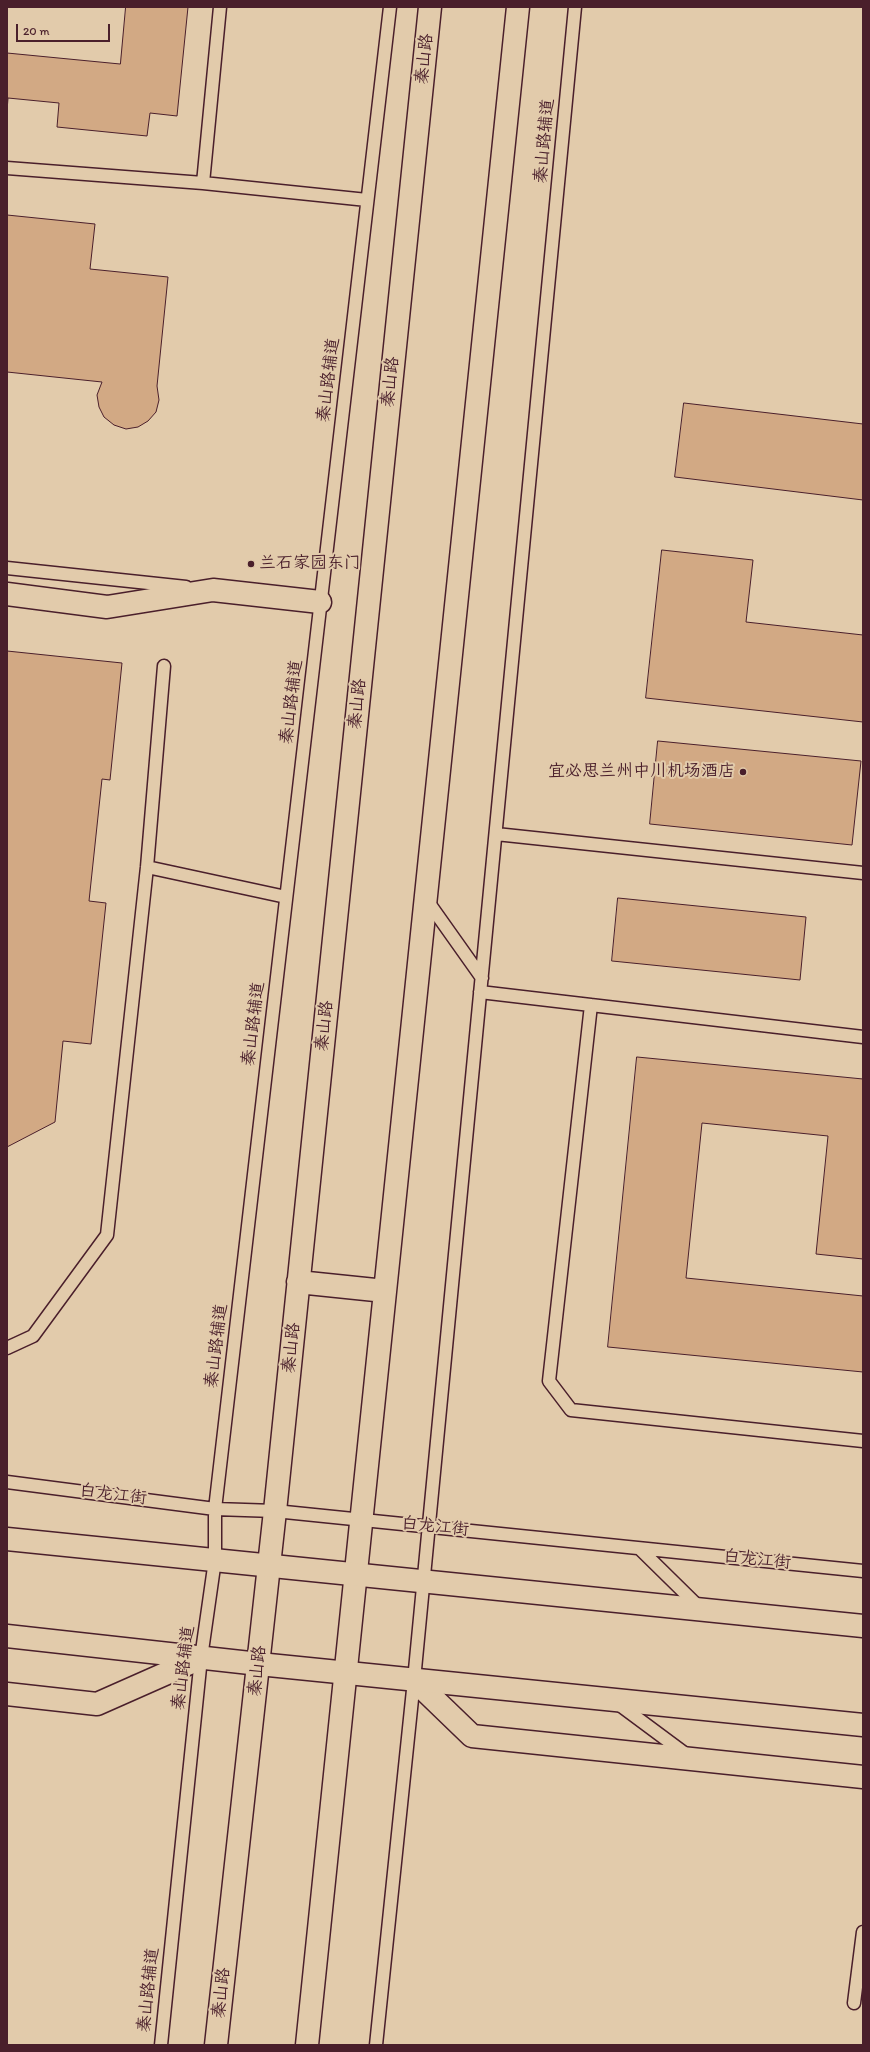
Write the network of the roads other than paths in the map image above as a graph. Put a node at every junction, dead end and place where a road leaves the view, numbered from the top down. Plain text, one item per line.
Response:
1 (220, 7) edge
2 (390, 7) edge
3 (430, 7) edge
4 (518, 7) edge
5 (575, 7) edge
6 (7, 168) edge
7 (203, 183) junction
8 (367, 200) junction
9 (7, 568) edge
10 (213, 590) junction
11 (7, 594) edge
12 (320, 602) junction
13 (164, 666) dead end
14 (496, 834) junction
15 (147, 867) junction
16 (863, 873) edge
17 (286, 897) junction
18 (426, 899) junction
19 (482, 978) junction
20 (480, 992) junction
21 (591, 1005) junction
22 (863, 1037) edge
23 (298, 1282) junction
24 (385, 1291) junction
25 (7, 1348) edge
26 (863, 1441) edge
27 (7, 1482) edge
28 (215, 1509) junction
29 (275, 1511) junction
30 (362, 1520) junction
31 (429, 1527) junction
32 (7, 1539) edge
33 (640, 1549) junction
34 (215, 1560) junction
35 (269, 1566) junction
36 (863, 1571) edge
37 (356, 1575) junction
38 (424, 1582) junction
39 (702, 1609) junction
40 (863, 1626) edge
41 (7, 1636) edge
42 (201, 1658) junction
43 (259, 1664) junction
44 (346, 1673) junction
45 (414, 1680) junction
46 (7, 1694) edge
47 (611, 1699) junction
48 (863, 1725) edge
49 (693, 1759) junction
50 (863, 1777) edge
51 (863, 1932) edge
52 (854, 2003) dead end
53 (161, 2045) edge
54 (216, 2045) edge
55 (307, 2045) edge
56 (376, 2045) edge

1 - 7 lane
2 - 8 lane, 秦山路辅道
3 - 23 street, 秦山路
4 - 18 street
5 - 14 lane, 秦山路辅道
6 - 7 lane
7 - 8 lane
8 - 12 lane, 秦山路辅道
9 - 10 lane
10 - 11 street
10 - 12 street
12 - 17 lane, 秦山路辅道
13 - 15 lane
14 - 16 lane
14 - 19 lane, 秦山路辅道
15 - 17 lane
15 - 25 lane
17 - 28 lane, 秦山路辅道
18 - 19 lane
18 - 24 street
19 - 20 lane, 秦山路辅道
20 - 21 lane
20 - 31 lane, 秦山路辅道
21 - 22 lane
21 - 26 lane
23 - 24 street
23 - 29 street, 秦山路
24 - 30 street
27 - 28 lane, 白龙江街
28 - 29 lane, 白龙江街
28 - 34 lane, 秦山路辅道
29 - 30 lane, 白龙江街
29 - 35 street, 秦山路
30 - 31 lane, 白龙江街
30 - 37 street
31 - 33 lane, 白龙江街
31 - 38 lane, 秦山路辅道
32 - 34 street
33 - 36 lane, 白龙江街
33 - 39 lane
34 - 35 street
34 - 42 lane, 秦山路辅道
35 - 37 street
35 - 43 street, 秦山路
37 - 38 street
37 - 44 street
38 - 39 street
38 - 45 lane, 秦山路辅道
39 - 40 street
41 - 42 street
42 - 43 street
42 - 46 street
42 - 53 lane, 秦山路辅道
43 - 44 street
43 - 54 street, 秦山路
44 - 45 street
44 - 55 street
45 - 47 street
45 - 49 street
45 - 56 lane, 秦山路辅道
47 - 48 street
47 - 49 lane
49 - 50 street
51 - 52 lane

